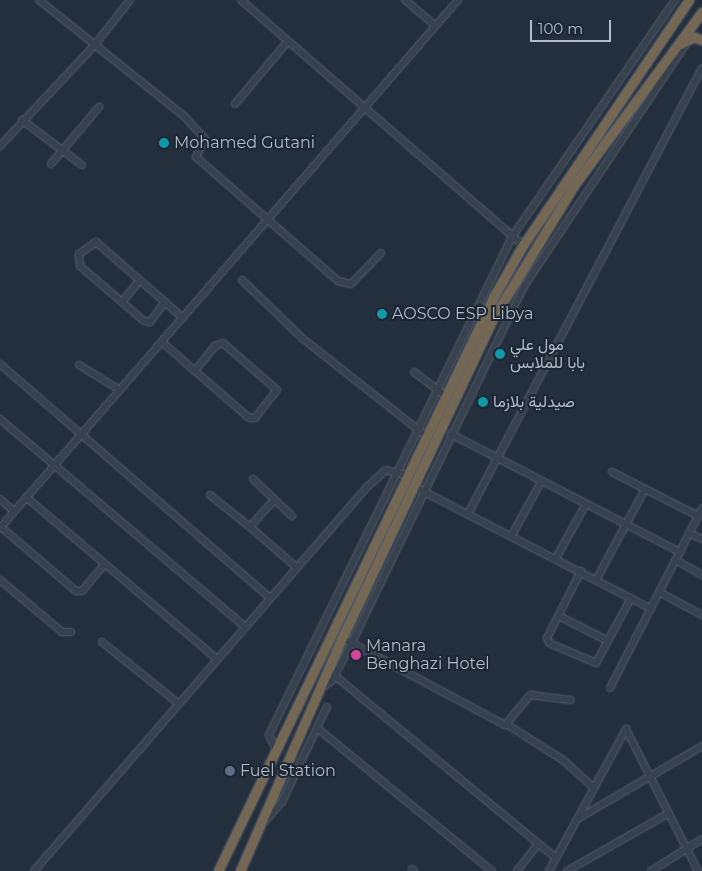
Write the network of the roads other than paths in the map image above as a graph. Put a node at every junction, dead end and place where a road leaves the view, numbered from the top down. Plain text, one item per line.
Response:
1 (39, 0) edge
2 (130, 0) edge
3 (241, 0) edge
4 (406, 0) edge
5 (458, 0) edge
6 (675, 0) edge
7 (689, 0) edge
8 (702, 12) edge
9 (436, 26) junction
10 (690, 38) junction
11 (702, 40) edge
12 (288, 41) junction
13 (94, 46) junction
14 (672, 50) junction
15 (702, 68) edge
16 (235, 104) dead end
17 (99, 107) dead end
18 (366, 108) junction
19 (22, 120) junction
20 (0, 146) edge
21 (62, 150) junction
22 (51, 164) dead end
23 (82, 165) dead end
24 (267, 222) junction
25 (512, 236) junction
26 (523, 245) junction
27 (381, 253) dead end
28 (140, 280) junction
29 (242, 280) dead end
30 (122, 302) junction
31 (165, 302) junction
32 (183, 318) junction
33 (465, 326) junction
34 (476, 331) junction
35 (162, 342) junction
36 (452, 354) junction
37 (462, 359) junction
38 (0, 364) edge
39 (79, 365) dead end
40 (195, 371) junction
41 (414, 372) dead end
42 (120, 390) junction
43 (435, 390) junction
44 (445, 395) junction
45 (453, 403) junction
46 (463, 409) junction
47 (0, 419) edge
48 (416, 431) junction
49 (82, 433) junction
50 (451, 434) junction
51 (426, 436) junction
52 (495, 459) junction
53 (54, 466) junction
54 (397, 470) junction
55 (612, 472) dead end
56 (406, 475) junction
57 (254, 479) dead end
58 (541, 482) junction
59 (413, 486) junction
60 (645, 489) junction
61 (424, 492) junction
62 (210, 495) dead end
63 (26, 497) junction
64 (0, 499) edge
65 (274, 500) junction
66 (585, 506) junction
67 (702, 508) edge
68 (14, 511) junction
69 (469, 512) junction
70 (292, 516) dead end
71 (698, 516) junction
72 (626, 525) junction
73 (0, 527) edge
74 (250, 527) junction
75 (689, 533) junction
76 (512, 535) junction
77 (702, 539) edge
78 (680, 552) junction
79 (556, 558) junction
80 (676, 560) junction
81 (105, 564) junction
82 (296, 567) junction
83 (580, 571) junction
84 (702, 575) edge
85 (0, 580) edge
86 (596, 580) junction
87 (659, 592) junction
88 (270, 598) junction
89 (631, 598) junction
90 (651, 608) junction
91 (702, 615) edge
92 (559, 616) junction
93 (245, 627) junction
94 (71, 632) dead end
95 (342, 638) junction
96 (608, 641) junction
97 (102, 642) dead end
98 (352, 642) junction
99 (217, 659) junction
100 (334, 676) junction
101 (610, 688) dead end
102 (320, 689) junction
103 (571, 700) dead end
104 (178, 703) junction
105 (327, 707) dead end
106 (508, 725) junction
107 (317, 728) junction
108 (702, 746) edge
109 (277, 751) junction
110 (653, 777) junction
111 (594, 788) junction
112 (669, 813) junction
113 (578, 818) junction
114 (257, 830) junction
115 (702, 839) edge
116 (538, 844) junction
117 (686, 849) junction
118 (556, 858) junction
119 (220, 869) edge
120 (34, 871) edge
121 (240, 871) edge
122 (492, 871) edge
123 (517, 871) edge
124 (549, 871) edge
125 (567, 871) edge
126 (651, 871) edge
127 (698, 871) edge

1 - 13 street
2 - 13 street
3 - 12 street
4 - 9 street
5 - 9 street
6 - 25 street
7 - 26 highway
8 - 14 highway
9 - 18 street
10 - 11 highway
10 - 14 highway
10 - 46 street
12 - 16 street
12 - 18 street
13 - 19 street
13 - 24 street
14 - 45 highway
15 - 52 street
17 - 21 street
18 - 24 street
18 - 25 street
19 - 20 street
19 - 21 street
21 - 22 street
21 - 23 street
24 - 27 street
24 - 32 street
25 - 26 street
25 - 33 street
26 - 34 highway
28 - 30 street
28 - 30 street
28 - 31 street
29 - 48 street
30 - 31 street
31 - 32 street
32 - 35 street
33 - 34 street
33 - 36 street
34 - 37 highway
35 - 40 street
35 - 42 street
36 - 37 street
36 - 43 street
37 - 44 highway
38 - 49 street
39 - 42 street
40 - 40 street
41 - 43 street
42 - 49 street
43 - 44 street
43 - 48 street
44 - 51 highway
45 - 46 street
45 - 59 highway
46 - 50 street
47 - 53 street
48 - 51 street
48 - 54 street
49 - 53 street
49 - 88 street
50 - 52 street
50 - 61 street
51 - 56 highway
52 - 58 street
52 - 69 street
53 - 63 street
53 - 93 street
54 - 56 street
54 - 82 street
54 - 109 street
55 - 60 street
56 - 109 highway
57 - 65 street
58 - 66 street
58 - 76 street
59 - 61 street
59 - 95 highway
60 - 71 street
60 - 72 street
61 - 69 street
61 - 98 street
62 - 74 street
63 - 68 street
63 - 81 street
64 - 68 street
65 - 70 street
65 - 74 street
66 - 72 street
66 - 79 street
67 - 71 street
68 - 73 street
69 - 76 street
71 - 75 street
72 - 78 street
72 - 86 street
73 - 81 street
74 - 82 street
75 - 77 street
75 - 78 street
76 - 79 street
78 - 80 street
79 - 83 street
80 - 84 street
80 - 87 street
81 - 99 street
82 - 88 street
83 - 86 street
83 - 92 street
85 - 94 street
86 - 89 street
87 - 90 street
87 - 91 street
88 - 93 street
89 - 90 street
89 - 96 street
90 - 101 street
92 - 96 street
92 - 96 street
93 - 99 street
95 - 98 street
95 - 102 highway
97 - 104 street
98 - 100 street
98 - 106 street
99 - 104 street
100 - 102 street
100 - 116 street
102 - 114 highway
103 - 106 street
104 - 120 street
105 - 107 street
106 - 111 street
107 - 114 street
107 - 122 street
108 - 110 street
109 - 119 highway
110 - 111 street
110 - 112 street
110 - 113 street
111 - 113 street
112 - 117 street
112 - 125 street
113 - 118 street
114 - 121 highway
115 - 117 street
116 - 118 street
116 - 123 street
117 - 126 street
117 - 127 street
118 - 124 street

